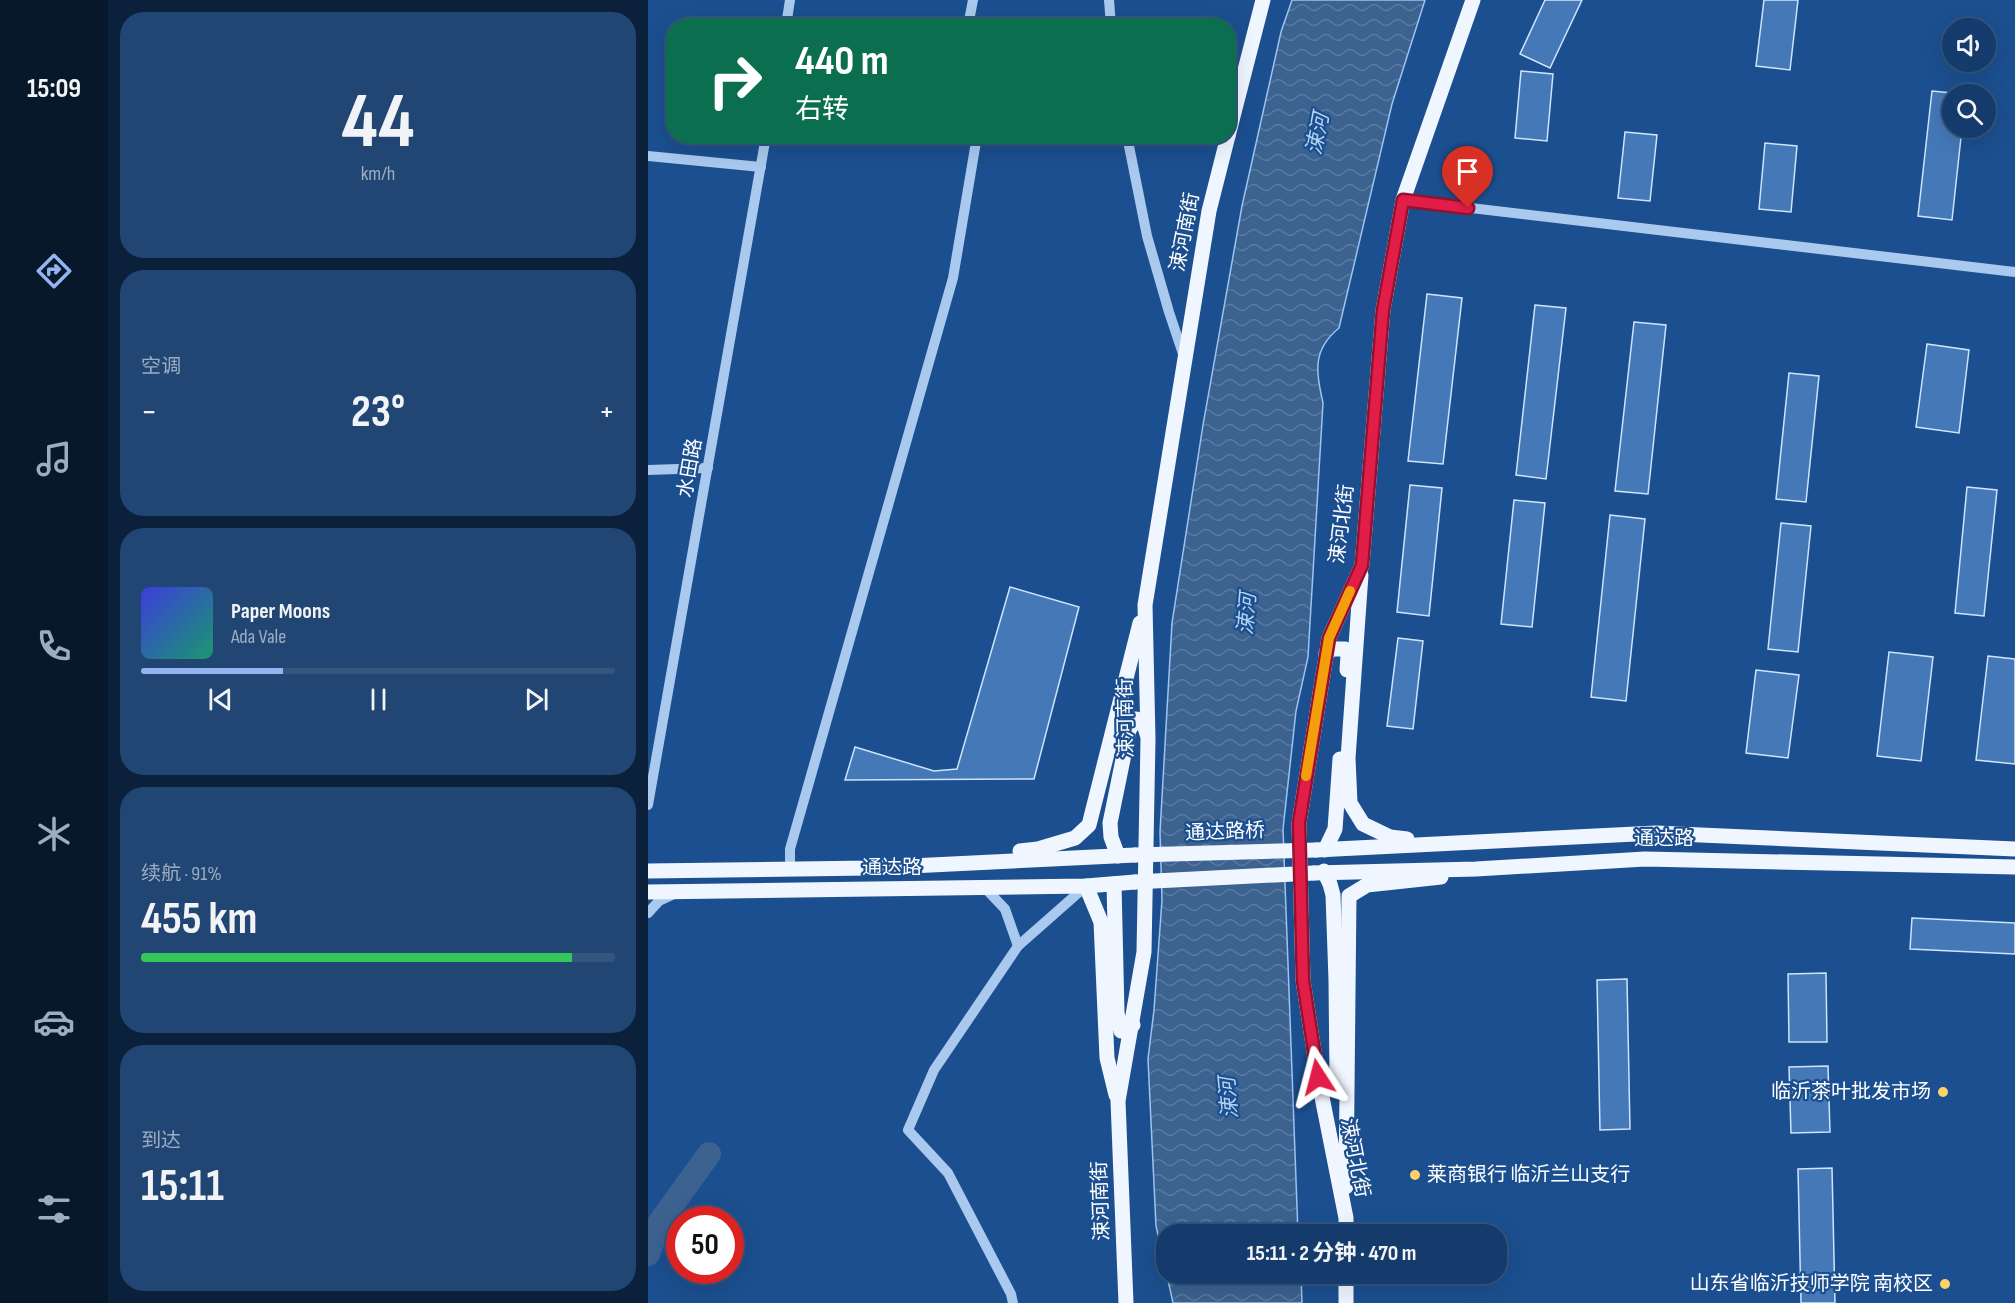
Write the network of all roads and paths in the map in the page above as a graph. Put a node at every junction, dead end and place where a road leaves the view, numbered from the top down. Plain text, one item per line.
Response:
1 (790, 0) edge
2 (973, 0) edge
3 (1108, 0) edge
4 (1263, 0) edge
5 (1473, 0) edge
6 (787, 18) edge
7 (970, 18) edge
8 (1110, 18) edge
9 (1236, 105) edge
10 (765, 144) edge
11 (976, 144) edge
12 (1129, 144) edge
13 (1226, 144) edge
14 (648, 156) edge
15 (761, 167) junction
16 (1403, 200) junction
17 (2015, 272) edge
18 (1185, 358) junction
19 (708, 468) junction
20 (648, 470) edge
21 (1362, 565) junction
22 (1145, 605) junction
23 (1326, 654) junction
24 (1149, 739) junction
25 (648, 805) edge
26 (1434, 843) junction
27 (2015, 849) edge
28 (1321, 850) junction
29 (1135, 855) joint
30 (1118, 856) junction
31 (947, 863) junction
32 (2015, 867) edge
33 (1476, 868) junction
34 (790, 870) junction
35 (648, 871) edge
36 (1319, 872) junction
37 (1114, 884) junction
38 (1086, 886) junction
39 (985, 888) junction
40 (648, 892) edge
41 (679, 892) junction
42 (648, 913) edge
43 (1018, 946) junction
44 (1132, 1025) junction
45 (1318, 1077) junction
46 (1118, 1101) junction
47 (1346, 1218) junction
48 (1346, 1224) edge
49 (1346, 1284) edge
50 (1013, 1303) edge
51 (1126, 1303) edge
52 (1346, 1303) edge

1 - 6 street
2 - 7 street
3 - 8 street
4 - 9 main road, 涑河南街
5 - 16 main road, 涑河北街
10 - 15 street, 水田路
11 - 34 street
12 - 18 street
13 - 18 main road, 涑河南街
14 - 15 street
15 - 19 street, 水田路
16 - 17 street
16 - 21 main road, 涑河北街
18 - 22 main road, 涑河南街
19 - 20 street
19 - 25 street, 水田路
21 - 23 main road, 涑河北街
21 - 26 main road
22 - 24 main road, 涑河南街
22 - 31 main road
23 - 28 main road
23 - 45 main road, 涑河北街
24 - 30 main road
24 - 44 main road, 涑河南街
26 - 27 main road, 通达路
26 - 28 main road, 通达路
28 - 29 main road, 通达路桥, bridge
29 - 30 main road, 通达路
30 - 31 main road, 通达路
31 - 34 main road, 通达路
32 - 33 main road, 通达路
33 - 36 main road, 通达路
33 - 47 main road
34 - 35 main road, 通达路
36 - 37 main road, 通达路, bridge
36 - 45 main road
37 - 38 main road, 通达路
37 - 44 main road
38 - 39 main road, 通达路
38 - 43 street
38 - 46 main road
39 - 41 main road, 通达路
39 - 43 street
40 - 41 main road, 通达路
41 - 42 street
43 - 50 street
44 - 46 main road, 涑河南街
45 - 47 main road, 涑河北街
46 - 51 main road, 涑河南街
47 - 48 main road, 涑河北街
49 - 52 main road

